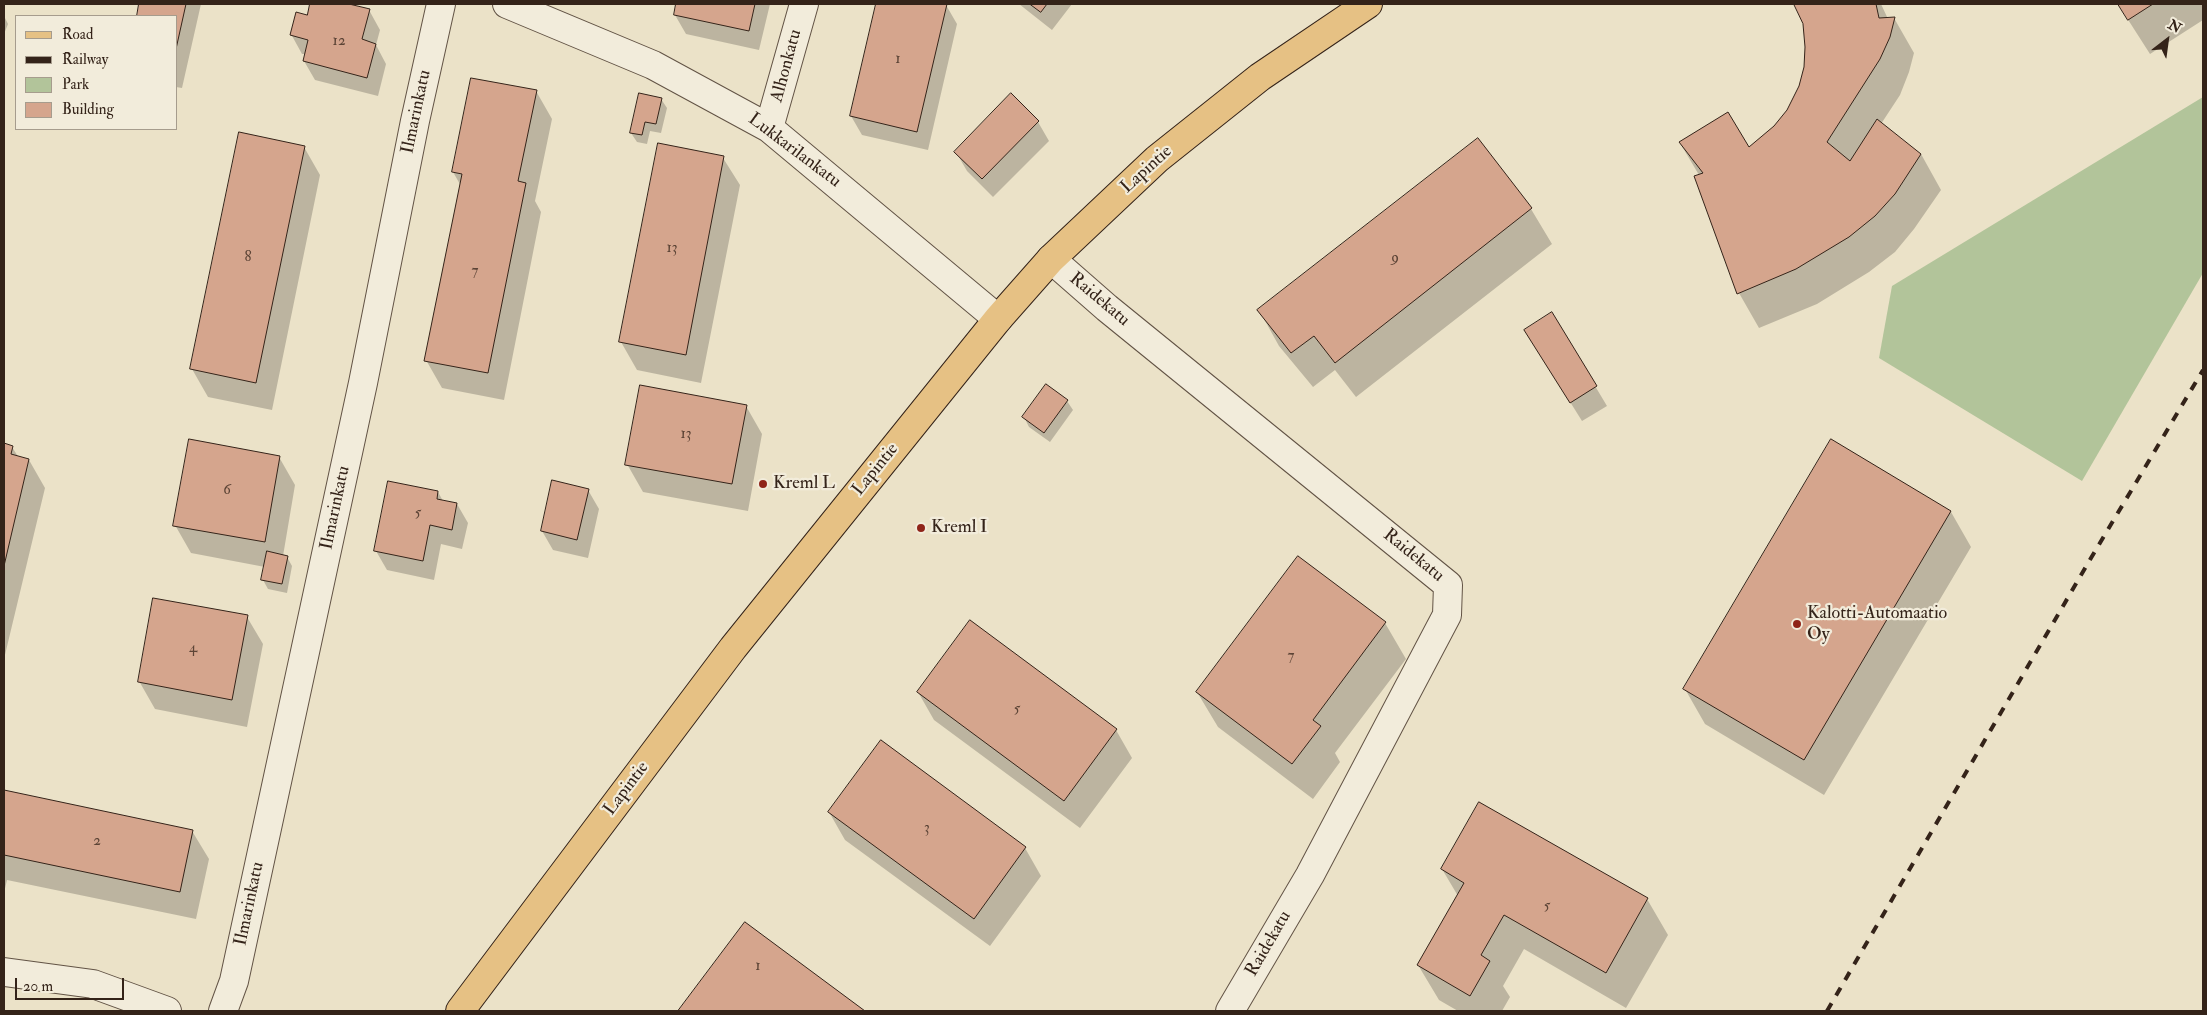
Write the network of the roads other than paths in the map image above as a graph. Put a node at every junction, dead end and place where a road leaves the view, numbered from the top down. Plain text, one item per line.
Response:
1 (441, 4) edge
2 (507, 4) edge
3 (804, 4) edge
4 (1368, 4) edge
5 (770, 128) junction
6 (1051, 259) junction
7 (998, 319) junction
8 (4, 972) edge
9 (167, 1011) edge
10 (223, 1011) edge
11 (460, 1011) edge
12 (1230, 1011) edge

1 - 10 street, Ilmarinkatu
2 - 5 street, Lukkarilankatu
3 - 5 street, Alhonkatu
4 - 6 main road, Lapintie
5 - 7 street, Lukkarilankatu
6 - 7 main road, Lapintie
6 - 12 street, Raidekatu
7 - 11 main road, Lapintie
8 - 9 street

